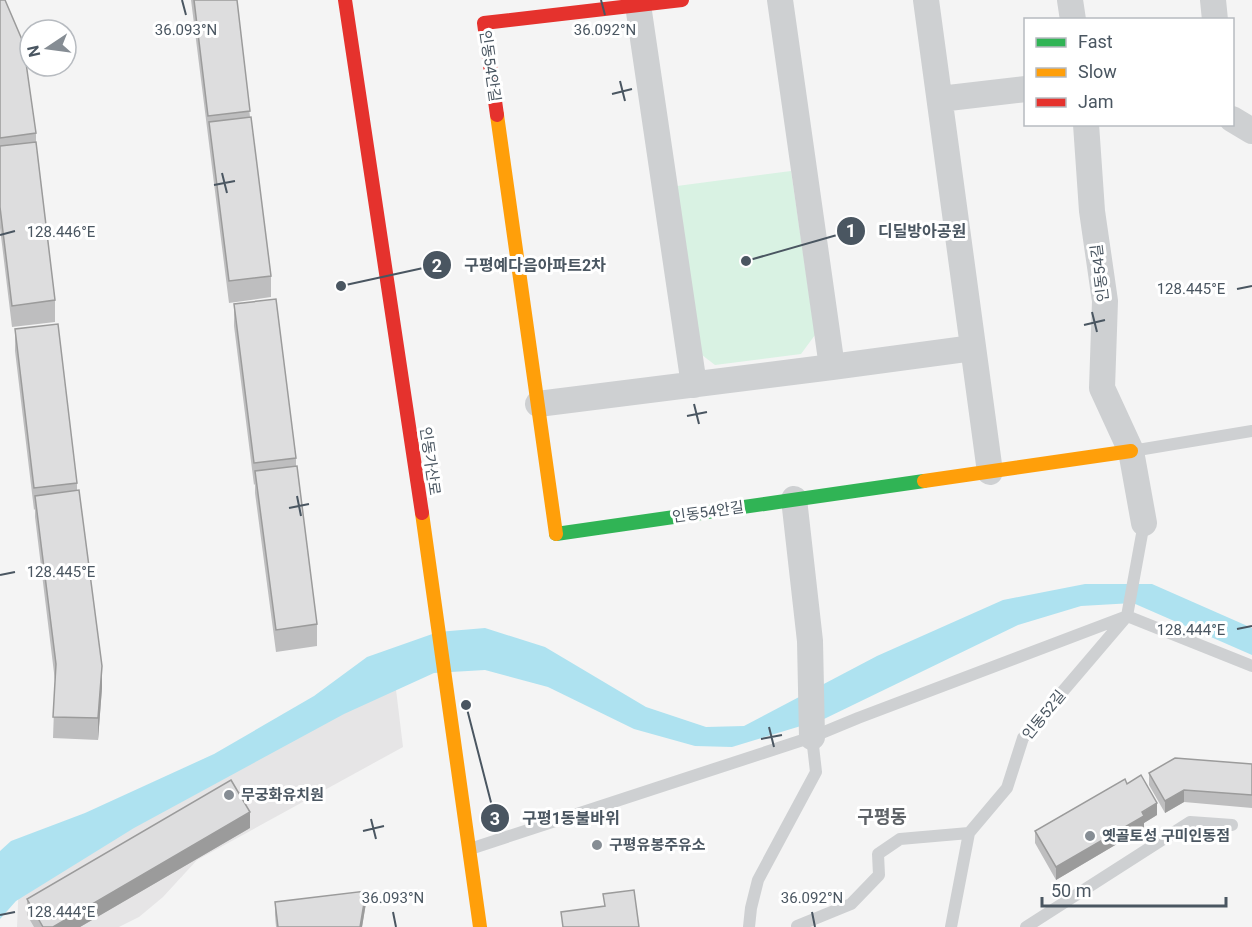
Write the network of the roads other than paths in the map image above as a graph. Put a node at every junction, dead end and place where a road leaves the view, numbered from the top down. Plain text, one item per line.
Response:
1 (345, 0) edge
2 (682, 0) edge
3 (780, 0) edge
4 (926, 0) edge
5 (1070, 0) edge
6 (1213, 0) edge
7 (638, 5) junction
8 (1073, 18) edge
9 (1215, 18) edge
10 (1024, 89) edge
11 (939, 99) junction
12 (1234, 120) edge
13 (1086, 126) edge
14 (1252, 131) edge
15 (973, 348) junction
16 (832, 367) junction
17 (694, 385) junction
18 (538, 405) junction
19 (1252, 431) edge
20 (1131, 451) junction
21 (990, 472) junction
22 (794, 499) junction
23 (1144, 523) joint
24 (1127, 616) junction
25 (1252, 666) edge
26 (812, 737) junction
27 (1232, 825) dead end
28 (969, 833) junction
29 (469, 850) junction
30 (797, 926) edge
31 (480, 927) edge
32 (749, 927) edge
33 (951, 927) edge
34 (1026, 927) edge

1 - 29 street, 인동가산로
2 - 7 street, 인동54안길
3 - 16 street
4 - 11 street
5 - 8 street
6 - 9 street
7 - 17 street
7 - 18 street, 인동54안길
10 - 11 street
11 - 15 street
12 - 14 street
13 - 20 street, 인동54길
15 - 16 street
15 - 21 street
16 - 17 street
17 - 18 street
18 - 22 street, 인동54안길
19 - 20 lane
20 - 21 street, 인동54안길
20 - 23 street, 인동54길
21 - 22 street, 인동54안길
22 - 26 street
23 - 24 lane
24 - 25 lane
24 - 26 lane
24 - 28 lane, 인동52길
26 - 29 lane
26 - 32 lane
27 - 34 lane
28 - 30 lane
28 - 33 lane, 인동52길
29 - 31 street, 인동가산로

